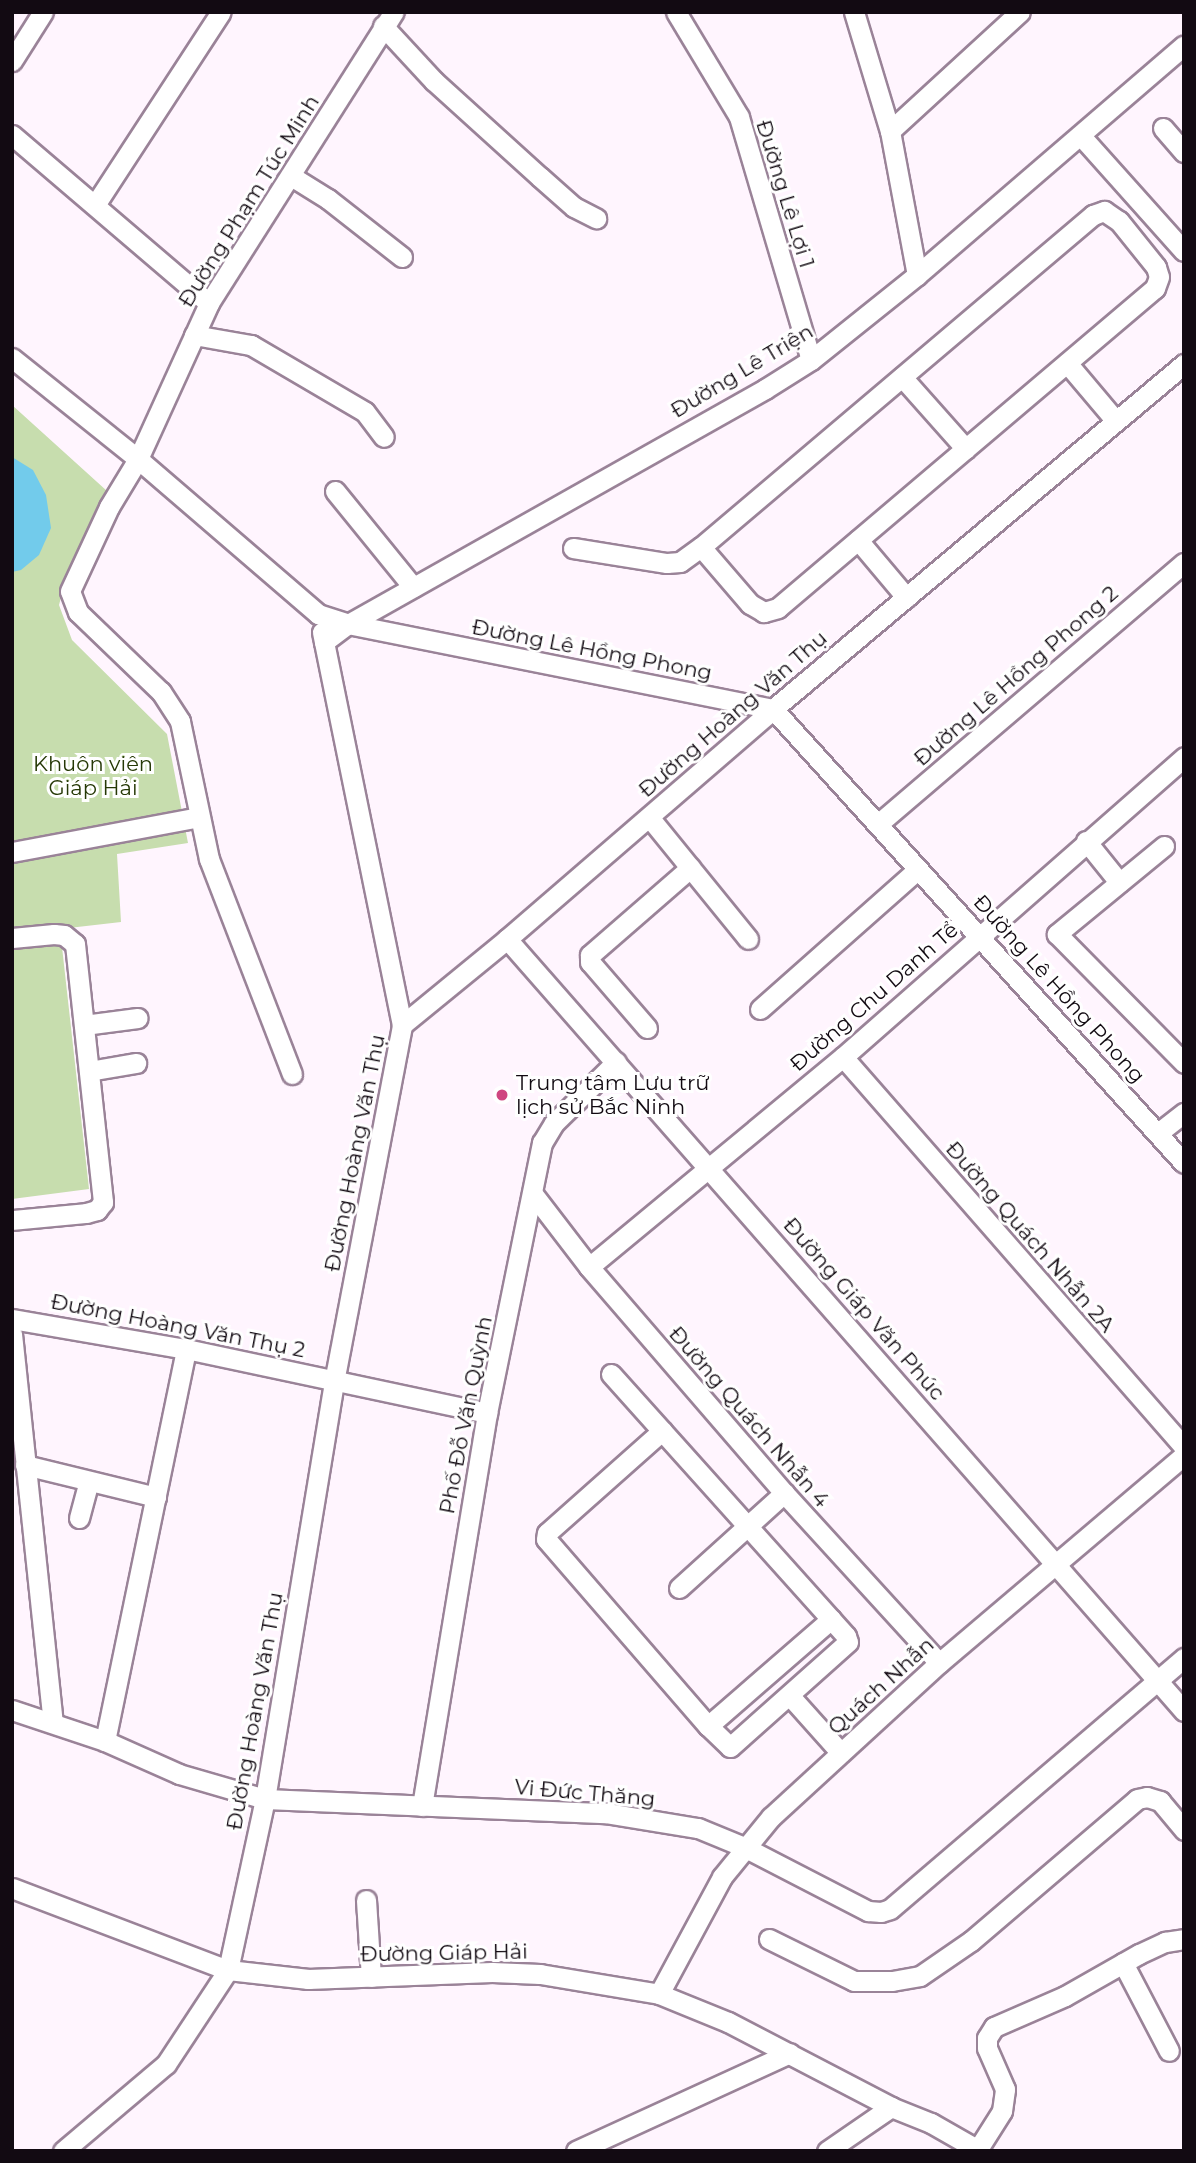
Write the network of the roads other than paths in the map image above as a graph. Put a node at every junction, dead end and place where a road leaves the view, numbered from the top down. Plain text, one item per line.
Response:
1 (44, 12) edge
2 (221, 12) edge
3 (676, 12) edge
4 (855, 12) edge
5 (1020, 12) edge
6 (388, 19) edge
7 (1184, 45) edge
8 (12, 61) edge
9 (1163, 128) dead end
10 (890, 131) junction
11 (12, 135) edge
12 (1082, 136) junction
13 (1184, 152) edge
14 (291, 176) junction
15 (95, 205) junction
16 (596, 218) dead end
17 (1184, 251) edge
18 (402, 257) dead end
19 (917, 275) junction
20 (209, 303) junction
21 (194, 335) junction
22 (12, 358) edge
23 (811, 360) junction
24 (1067, 363) junction
25 (1184, 364) edge
26 (902, 377) junction
27 (1116, 421) junction
28 (384, 437) dead end
29 (966, 449) junction
30 (138, 459) junction
31 (335, 491) dead end
32 (858, 540) junction
33 (701, 547) junction
34 (573, 548) dead end
35 (1184, 563) edge
36 (413, 587) junction
37 (906, 597) junction
38 (318, 614) junction
39 (348, 624) junction
40 (324, 642) junction
41 (773, 709) junction
42 (1184, 757) edge
43 (199, 817) junction
44 (649, 817) junction
45 (878, 824) junction
46 (1086, 841) junction
47 (1164, 846) dead end
48 (12, 852) edge
49 (690, 869) junction
50 (918, 869) junction
51 (1119, 882) junction
52 (979, 935) junction
53 (12, 939) edge
54 (508, 939) junction
55 (748, 939) dead end
56 (761, 1009) dead end
57 (138, 1018) dead end
58 (84, 1025) junction
59 (402, 1025) junction
60 (648, 1028) dead end
61 (843, 1057) junction
62 (615, 1062) junction
63 (136, 1063) dead end
64 (1184, 1063) edge
65 (89, 1071) junction
66 (292, 1074) dead end
67 (1184, 1113) edge
68 (1158, 1133) junction
69 (1184, 1163) edge
70 (709, 1167) junction
71 (533, 1194) junction
72 (12, 1220) edge
73 (589, 1267) junction
74 (12, 1319) edge
75 (12, 1334) edge
76 (186, 1349) junction
77 (611, 1374) dead end
78 (334, 1382) junction
79 (487, 1413) junction
80 (662, 1431) junction
81 (1184, 1447) edge
82 (1184, 1455) edge
83 (25, 1465) junction
84 (89, 1481) junction
85 (784, 1493) junction
86 (156, 1497) junction
87 (79, 1518) dead end
88 (747, 1526) junction
89 (1056, 1564) junction
90 (679, 1588) dead end
91 (831, 1619) junction
92 (1184, 1658) edge
93 (939, 1663) junction
94 (1158, 1680) junction
95 (790, 1696) junction
96 (12, 1710) edge
97 (1184, 1711) edge
98 (53, 1722) junction
99 (708, 1726) junction
100 (105, 1741) junction
101 (841, 1753) junction
102 (265, 1800) junction
103 (422, 1806) junction
104 (1184, 1830) edge
105 (744, 1847) junction
106 (12, 1888) edge
107 (366, 1900) dead end
108 (769, 1938) dead end
109 (1184, 1939) edge
110 (1123, 1963) junction
111 (228, 1970) junction
112 (371, 1977) junction
113 (659, 1994) junction
114 (1169, 2051) dead end
115 (790, 2053) junction
116 (891, 2107) junction
117 (979, 2150) edge
118 (63, 2151) edge
119 (576, 2151) edge
120 (827, 2151) edge

1 - 8 street
2 - 15 street
3 - 23 street, Đường Lê Lợi 1
4 - 10 street
5 - 10 street
6 - 14 street, Đường Phạm Túc Minh
6 - 16 street
7 - 12 street, Đường Lê Triện
9 - 13 street
10 - 19 street
11 - 15 street
12 - 17 street
12 - 19 street, Đường Lê Triện
14 - 18 street
14 - 20 street, Đường Phạm Túc Minh
15 - 20 street
19 - 23 street, Đường Lê Triện
20 - 21 street, Đường Phạm Túc Minh
21 - 28 street
21 - 30 street, Đường Phạm Túc Minh
22 - 30 street, Đường Lê Hồng Phong
23 - 36 street, Đường Lê Triện
24 - 26 street
24 - 27 street
24 - 29 street
25 - 27 street, Đường Hoàng Văn Thụ
26 - 29 street
26 - 33 street
27 - 37 street, Đường Hoàng Văn Thụ
29 - 32 street
30 - 38 street, Đường Lê Hồng Phong
30 - 43 street, Đường Phạm Túc Minh
31 - 36 street
32 - 33 street
32 - 37 street
33 - 34 street
35 - 45 street, Đường Lê Hồng Phong 2
36 - 39 street, Đường Lê Triện
37 - 41 street, Đường Hoàng Văn Thụ
38 - 39 street, Đường Lê Hồng Phong
38 - 40 street
39 - 40 street, Đường Lê Triện
39 - 41 street, Đường Lê Hồng Phong
40 - 59 street
41 - 44 street, Đường Hoàng Văn Thụ
41 - 45 street, Đường Lê Hồng Phong
42 - 46 street, Đường Chu Danh Tể
43 - 48 street
43 - 66 street, Đường Phạm Túc Minh
44 - 49 street
44 - 54 street, Đường Hoàng Văn Thụ
45 - 50 street, Đường Lê Hồng Phong
46 - 51 street
46 - 52 street, Đường Chu Danh Tể
47 - 51 street
49 - 55 street
49 - 60 street
50 - 52 street, Đường Lê Hồng Phong
50 - 56 street
51 - 64 street
52 - 61 street, Đường Chu Danh Tể
52 - 68 street, Đường Lê Hồng Phong
53 - 58 street
54 - 59 street, Đường Hoàng Văn Thụ
54 - 62 street, Đường Giáp Văn Phúc
57 - 58 street
58 - 65 street
59 - 78 street, Đường Hoàng Văn Thụ
61 - 70 street, Đường Chu Danh Tể
61 - 81 street, Đường Quách Nhẫn 2A
62 - 70 street, Đường Giáp Văn Phúc
62 - 71 street, Phố Đỗ Văn Quỳnh
63 - 65 street
65 - 72 street
67 - 68 street
68 - 69 street, Đường Lê Hồng Phong
70 - 73 street, Đường Chu Danh Tể
70 - 89 street, Đường Giáp Văn Phúc
71 - 73 street, Đường Quách Nhẫn 4
71 - 79 street, Phố Đỗ Văn Quỳnh
73 - 85 street, Đường Quách Nhẫn 4
74 - 76 street, Đường Hoàng Văn Thụ 2
75 - 83 street
76 - 78 street, Đường Hoàng Văn Thụ 2
76 - 86 street
77 - 80 street
78 - 79 street, Đường Hoàng Văn Thụ 2
78 - 102 street, Đường Hoàng Văn Thụ
79 - 103 street, Phố Đỗ Văn Quỳnh
80 - 88 street
80 - 99 street
82 - 89 street, Quách Nhẫn
83 - 84 street
83 - 98 street
84 - 86 street
84 - 87 street
85 - 88 street
85 - 93 street, Đường Quách Nhẫn 4
86 - 100 street
88 - 90 street
88 - 91 street
89 - 93 street, Quách Nhẫn
89 - 94 street, Đường Giáp Văn Phúc
91 - 95 street
91 - 99 street
92 - 94 street, Vi Đức Thăng
93 - 101 street, Quách Nhẫn
94 - 97 street, Đường Giáp Văn Phúc
94 - 105 street, Vi Đức Thăng
95 - 99 street
95 - 101 street
96 - 98 street, Vi Đức Thăng
98 - 100 street, Vi Đức Thăng
100 - 102 street, Vi Đức Thăng
101 - 105 street, Quách Nhẫn
102 - 103 street, Vi Đức Thăng
102 - 111 street, Đường Hoàng Văn Thụ
103 - 105 street, Vi Đức Thăng
104 - 108 street
105 - 113 street, Quách Nhẫn
106 - 111 street, Đường Giáp Hải
107 - 112 street
109 - 110 street
110 - 114 street
110 - 117 street
111 - 112 street, Đường Giáp Hải
111 - 118 street, Đường Hoàng Văn Thụ
112 - 113 street, Đường Giáp Hải
113 - 115 street, Đường Giáp Hải
115 - 116 street, Đường Giáp Hải
115 - 119 street
116 - 117 street, Đường Giáp Hải
116 - 120 street

